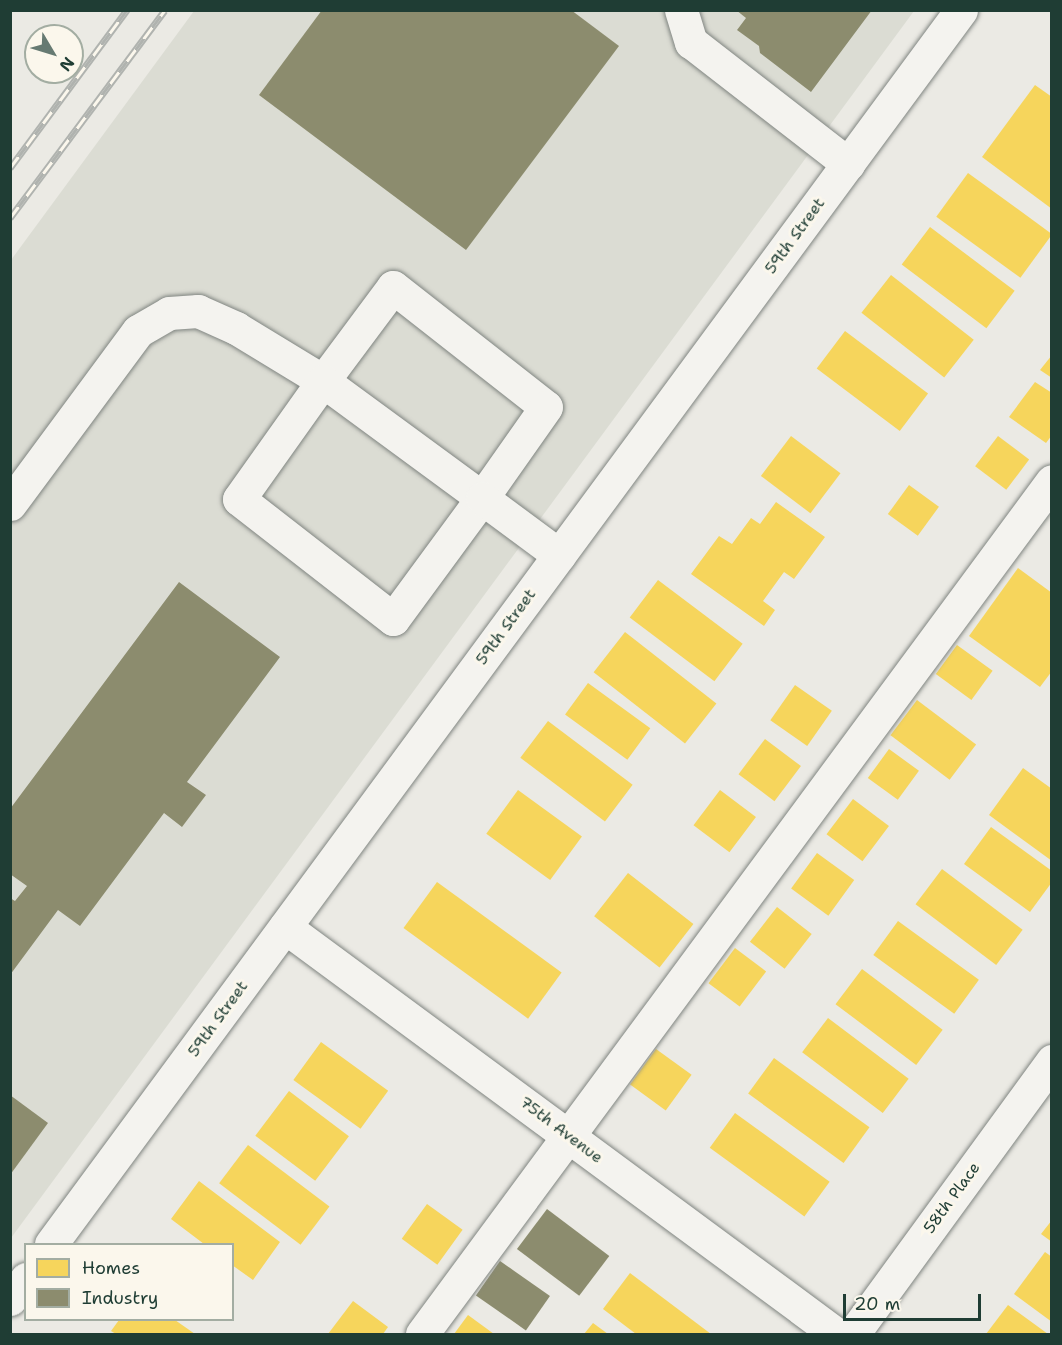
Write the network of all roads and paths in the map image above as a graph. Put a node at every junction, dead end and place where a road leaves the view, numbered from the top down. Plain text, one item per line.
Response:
1 (681, 10) edge
2 (961, 10) edge
3 (848, 164) junction
4 (323, 381) junction
5 (1052, 481) edge
6 (482, 498) junction
7 (10, 504) edge
8 (559, 555) junction
9 (285, 927) junction
10 (1052, 1061) edge
11 (568, 1136) junction
12 (52, 1243) edge
13 (24, 1282) edge
14 (10, 1299) edge
15 (422, 1335) edge
16 (836, 1335) edge
17 (853, 1335) edge

1 - 3 street
2 - 3 street, 59th Street
3 - 8 street, 59th Street
4 - 6 street
4 - 6 street
4 - 6 street
4 - 7 street
5 - 11 street
6 - 8 street
8 - 9 street, 59th Street
9 - 11 street, 75th Avenue
9 - 12 street, 59th Street
10 - 17 street, 58th Place
11 - 15 street
11 - 16 street, 75th Avenue
13 - 14 street

